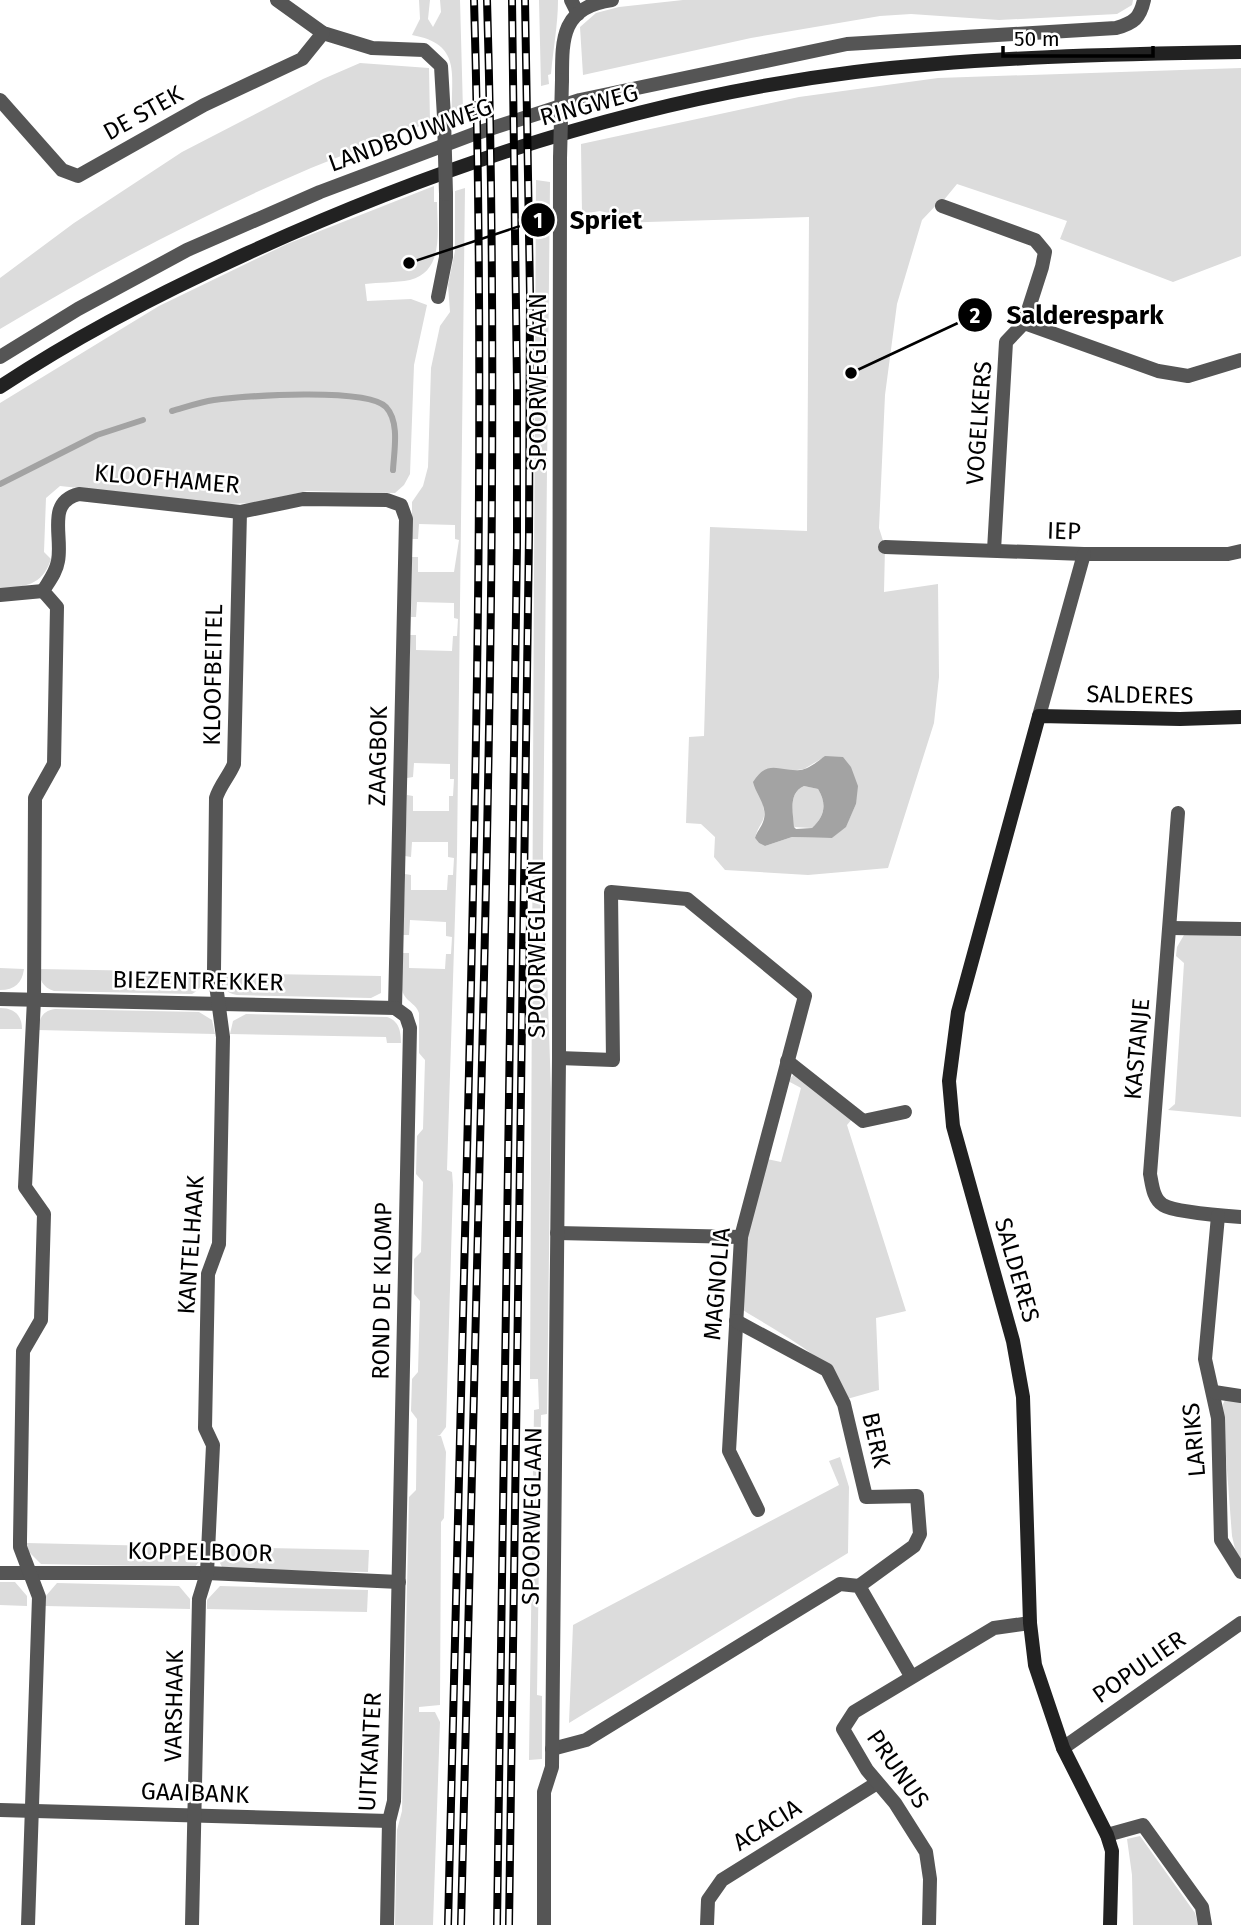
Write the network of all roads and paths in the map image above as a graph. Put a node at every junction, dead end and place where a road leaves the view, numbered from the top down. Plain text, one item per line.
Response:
1 (277, 0) edge
2 (571, 0) edge
3 (612, 0) edge
4 (1144, 0) edge
5 (578, 14) junction
6 (323, 33) junction
7 (1241, 52) edge
8 (0, 100) edge
9 (942, 206) dead end
10 (438, 297) dead end
11 (1024, 323) junction
12 (0, 357) edge
13 (1241, 360) edge
14 (0, 387) edge
15 (401, 505) joint
16 (240, 512) junction
17 (885, 547) dead end
18 (993, 550) junction
19 (1241, 551) edge
20 (1084, 554) junction
21 (43, 591) junction
22 (0, 595) edge
23 (1039, 716) junction
24 (1241, 717) edge
25 (1178, 813) dead end
26 (1171, 928) junction
27 (1241, 929) edge
28 (0, 999) edge
29 (34, 999) junction
30 (218, 1003) junction
31 (395, 1008) junction
32 (559, 1058) junction
33 (787, 1061) junction
34 (905, 1112) dead end
35 (1218, 1216) junction
36 (1241, 1217) edge
37 (557, 1233) junction
38 (741, 1237) junction
39 (736, 1321) junction
40 (1214, 1392) junction
41 (1241, 1396) edge
42 (758, 1510) dead end
43 (1241, 1572) edge
44 (0, 1573) edge
45 (29, 1573) junction
46 (206, 1573) junction
47 (399, 1582) junction
48 (859, 1586) junction
49 (1030, 1623) junction
50 (1241, 1623) edge
51 (911, 1676) junction
52 (1062, 1748) junction
53 (552, 1749) junction
54 (877, 1783) junction
55 (0, 1810) edge
56 (31, 1811) junction
57 (195, 1817) junction
58 (389, 1821) junction
59 (1107, 1835) junction
60 (28, 1925) edge
61 (192, 1925) edge
62 (387, 1925) edge
63 (544, 1925) edge
64 (708, 1925) edge
65 (929, 1925) edge
66 (1110, 1925) edge
67 (1205, 1925) edge

1 - 6 street
2 - 5 street
3 - 5 street
4 - 12 street, LANDBOUWWEG
5 - 32 street, SPOORWEGLAAN, bridge
6 - 8 street, DE STEK
6 - 10 street, bridge
7 - 14 street, RINGWEG
9 - 11 street, VOGELKERS
11 - 13 street
11 - 18 street, VOGELKERS
15 - 16 street, KLOOFHAMER
15 - 31 street, ZAAGBOK
16 - 21 street, KLOOFHAMER
16 - 30 street, KLOOFBEITEL
17 - 18 street, IEP
18 - 20 street, IEP
19 - 20 street, IEP
20 - 23 street, SALDERES
21 - 22 street
21 - 29 street
23 - 24 street, SALDERES
23 - 49 street, SALDERES
25 - 26 street, KASTANJE
26 - 27 street
26 - 35 street, KASTANJE
28 - 29 street, BIEZENTREKKER
29 - 30 street, BIEZENTREKKER
29 - 45 street
30 - 31 street, BIEZENTREKKER
30 - 46 street, KANTELHAAK
31 - 47 street, ROND DE KLOMP
32 - 33 street, MAGNOLIA
32 - 37 street, SPOORWEGLAAN
33 - 34 street
33 - 38 street, MAGNOLIA
35 - 36 street, KASTANJE
35 - 40 street, LARIKS
37 - 38 street
37 - 53 street, SPOORWEGLAAN
38 - 39 street, MAGNOLIA
39 - 42 street, MAGNOLIA
39 - 48 street, BERK
40 - 41 street
40 - 43 street, LARIKS
44 - 45 street, KOPPELBOOR
45 - 46 street, KOPPELBOOR
45 - 56 street
46 - 47 street, KOPPELBOOR
46 - 57 street, VARSHAAK
47 - 58 street, UITKANTER
48 - 51 street
48 - 53 street, BERK
49 - 51 street, PRUNUS
49 - 52 street, SALDERES
50 - 52 street, POPULIER
51 - 54 street, PRUNUS
52 - 59 street, SALDERES
53 - 63 street, SPOORWEGLAAN
54 - 64 street, ACACIA
54 - 65 street, PRUNUS
55 - 56 street, GAAIBANK
56 - 57 street, GAAIBANK
56 - 60 street
57 - 58 street, GAAIBANK
57 - 61 street, VARSHAAK
58 - 62 street, UITKANTER
59 - 66 street, SALDERES
59 - 67 street

